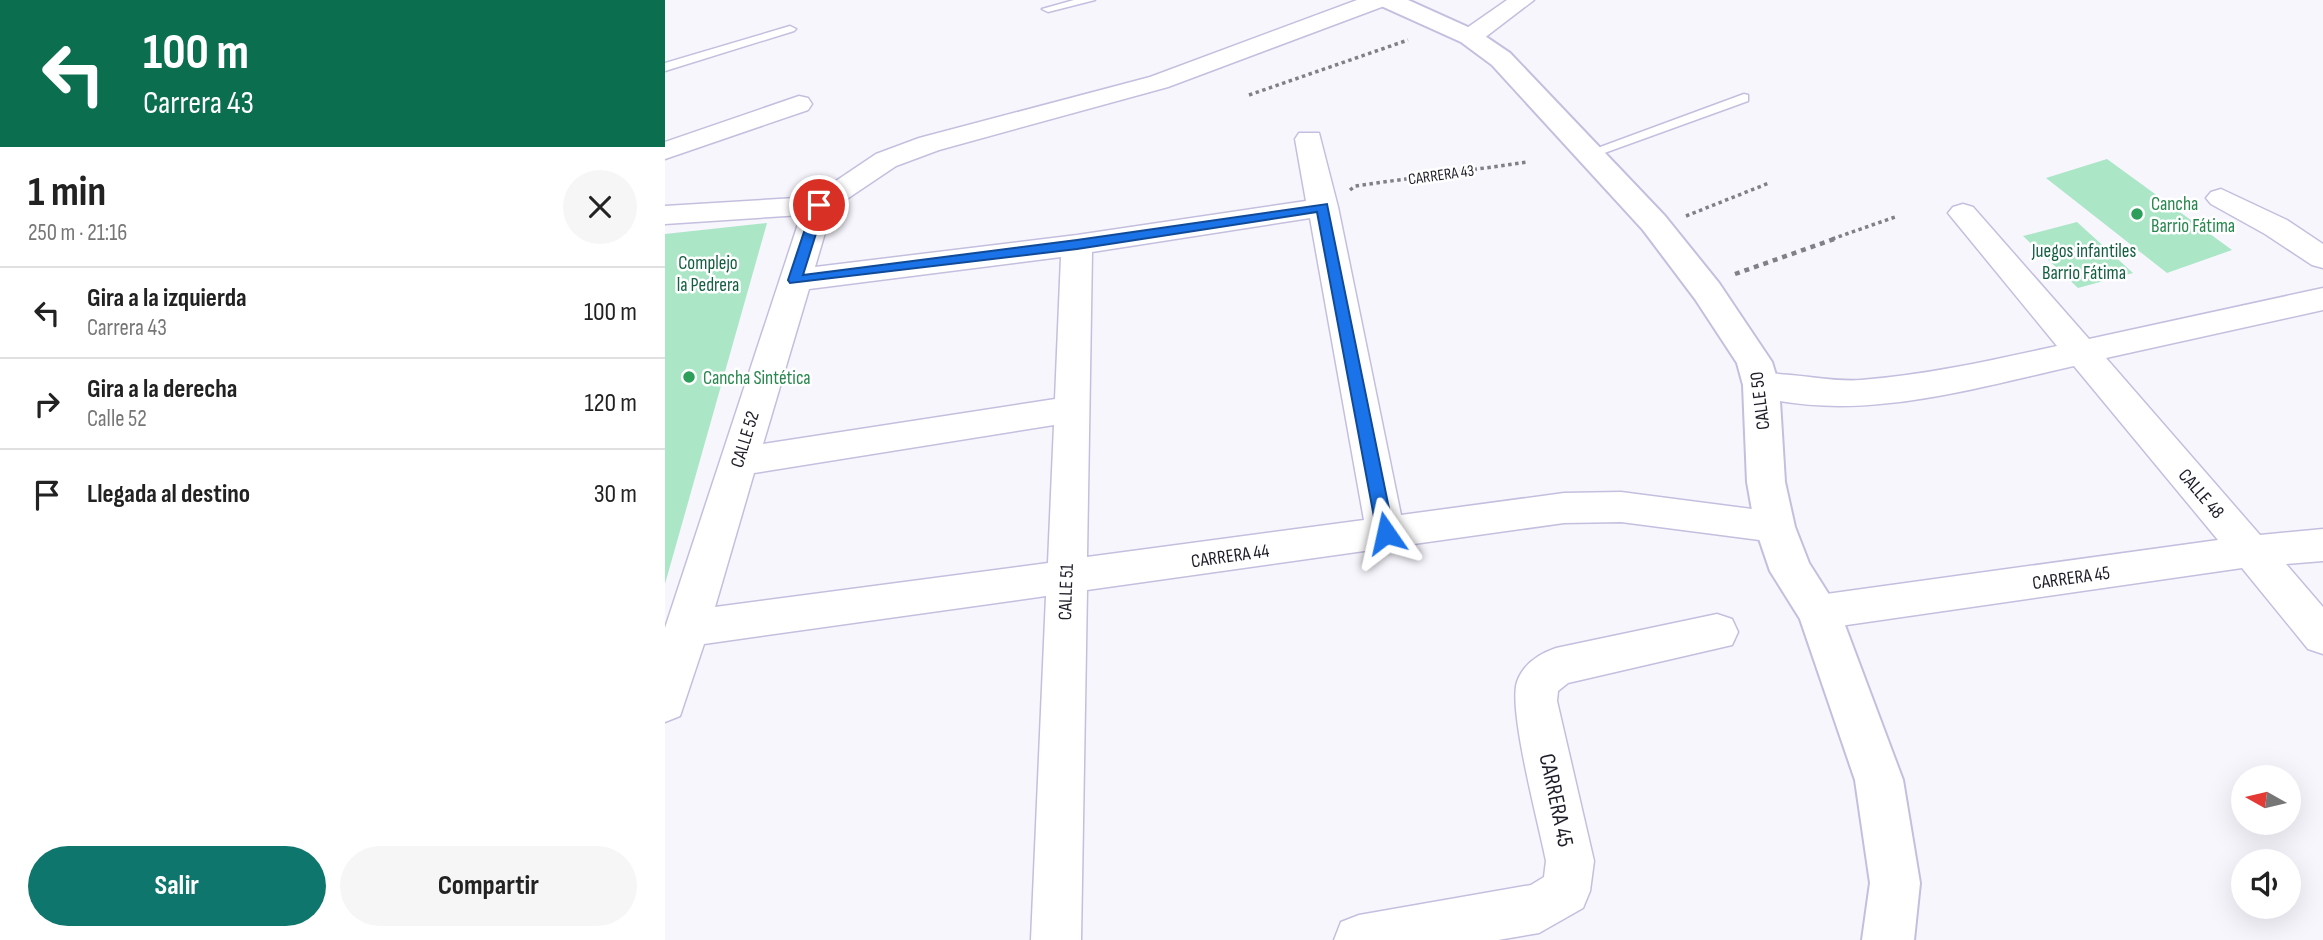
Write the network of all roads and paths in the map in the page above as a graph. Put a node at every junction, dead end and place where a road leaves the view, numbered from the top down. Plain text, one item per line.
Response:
1 (1089, 0) edge
2 (1379, 0) edge
3 (1388, 0) edge
4 (1523, 0) edge
5 (1048, 9) dead end
6 (790, 29) dead end
7 (1457, 32) junction
8 (665, 67) edge
9 (1249, 95) dead end
10 (1744, 98) dead end
11 (799, 104) dead end
12 (1309, 139) dead end
13 (665, 151) edge
14 (1591, 153) junction
15 (1528, 162) dead end
16 (1769, 183) dead end
17 (1355, 186) dead end
18 (2221, 198) dead end
19 (819, 205) junction
20 (1323, 207) junction
21 (1963, 213) dead end
22 (665, 215) edge
23 (1898, 216) dead end
24 (1654, 223) junction
25 (1077, 245) junction
26 (2323, 257) edge
27 (795, 280) junction
28 (1707, 290) junction
29 (2323, 299) edge
30 (2080, 351) junction
31 (1761, 385) junction
32 (1071, 409) junction
33 (737, 462) junction
34 (1775, 527) junction
35 (1386, 533) junction
36 (2323, 545) edge
37 (2253, 551) junction
38 (1066, 578) junction
39 (1819, 612) junction
40 (685, 629) junction
41 (1717, 632) dead end
42 (2323, 636) edge
43 (665, 702) edge
44 (1056, 940) edge
45 (1359, 940) edge
46 (1888, 940) edge

1 - 5 lane
2 - 19 street
3 - 7 street, CALLE 50
4 - 7 street
6 - 8 lane
7 - 9 path
7 - 14 street, CALLE 50
10 - 14 lane
11 - 13 street
12 - 20 street
14 - 24 street, CALLE 50
15 - 17 path, CARRERA 43
16 - 24 path
18 - 26 street
19 - 22 street
19 - 27 street, CALLE 52
20 - 25 street
20 - 35 street
21 - 30 street
23 - 28 path
24 - 28 street, CALLE 50
25 - 27 street
25 - 32 street, CALLE 51
27 - 33 street, CALLE 52
28 - 31 street, CALLE 50
29 - 30 street
30 - 31 street
30 - 37 street, CALLE 48
31 - 34 street, CALLE 50
32 - 33 street
32 - 38 street, CALLE 51
33 - 40 street, CALLE 52
34 - 35 street, CARRERA 44
34 - 39 street, CALLE 50
35 - 38 street, CARRERA 44
36 - 37 street, CARRERA 45
37 - 39 street, CARRERA 45
37 - 42 street, CALLE 48
38 - 40 street, CARRERA 44
38 - 44 street, CALLE 51
39 - 46 street, CALLE 50
40 - 43 street, CALLE 52
41 - 45 street, CARRERA 45

